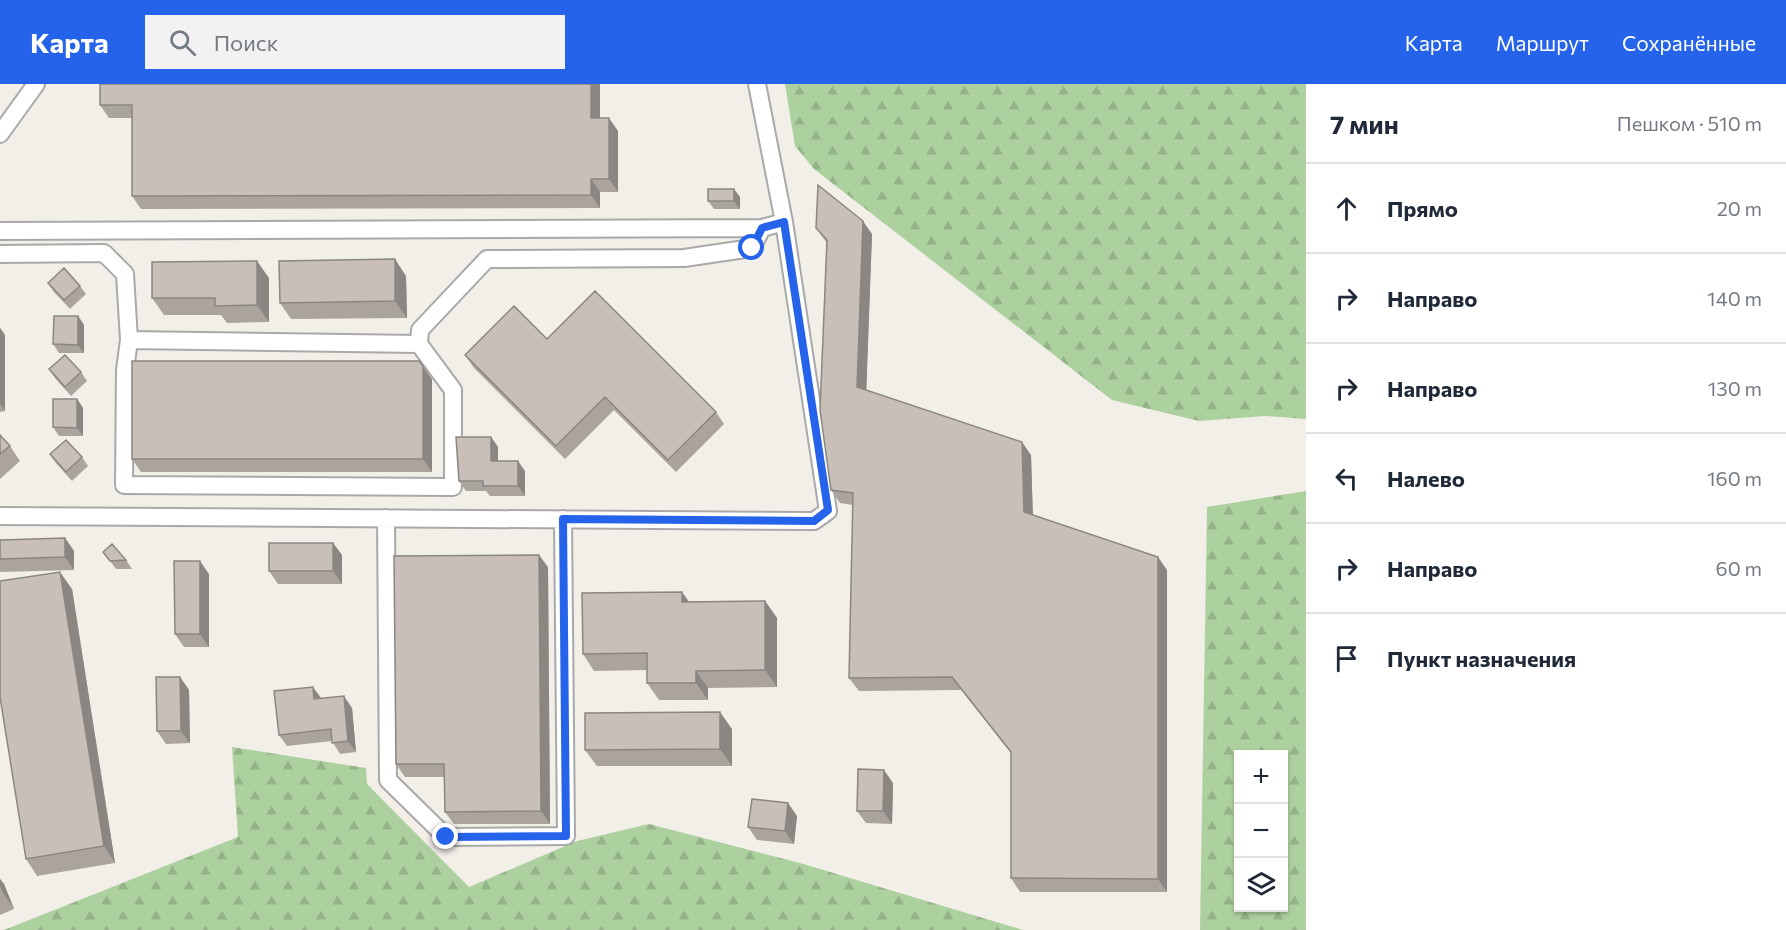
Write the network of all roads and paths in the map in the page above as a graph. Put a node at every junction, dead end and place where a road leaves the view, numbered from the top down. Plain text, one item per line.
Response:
1 (36, 84) edge
2 (757, 84) edge
3 (0, 134) edge
4 (784, 222) junction
5 (762, 228) junction
6 (0, 231) edge
7 (0, 255) edge
8 (129, 340) junction
9 (419, 344) junction
10 (0, 516) edge
11 (386, 518) junction
12 (563, 519) junction

1 - 3 lane
2 - 4 lane
4 - 5 lane
4 - 12 lane
5 - 6 lane
5 - 9 lane
7 - 8 lane
8 - 9 lane
8 - 9 lane
10 - 11 lane
11 - 12 lane
11 - 12 lane

